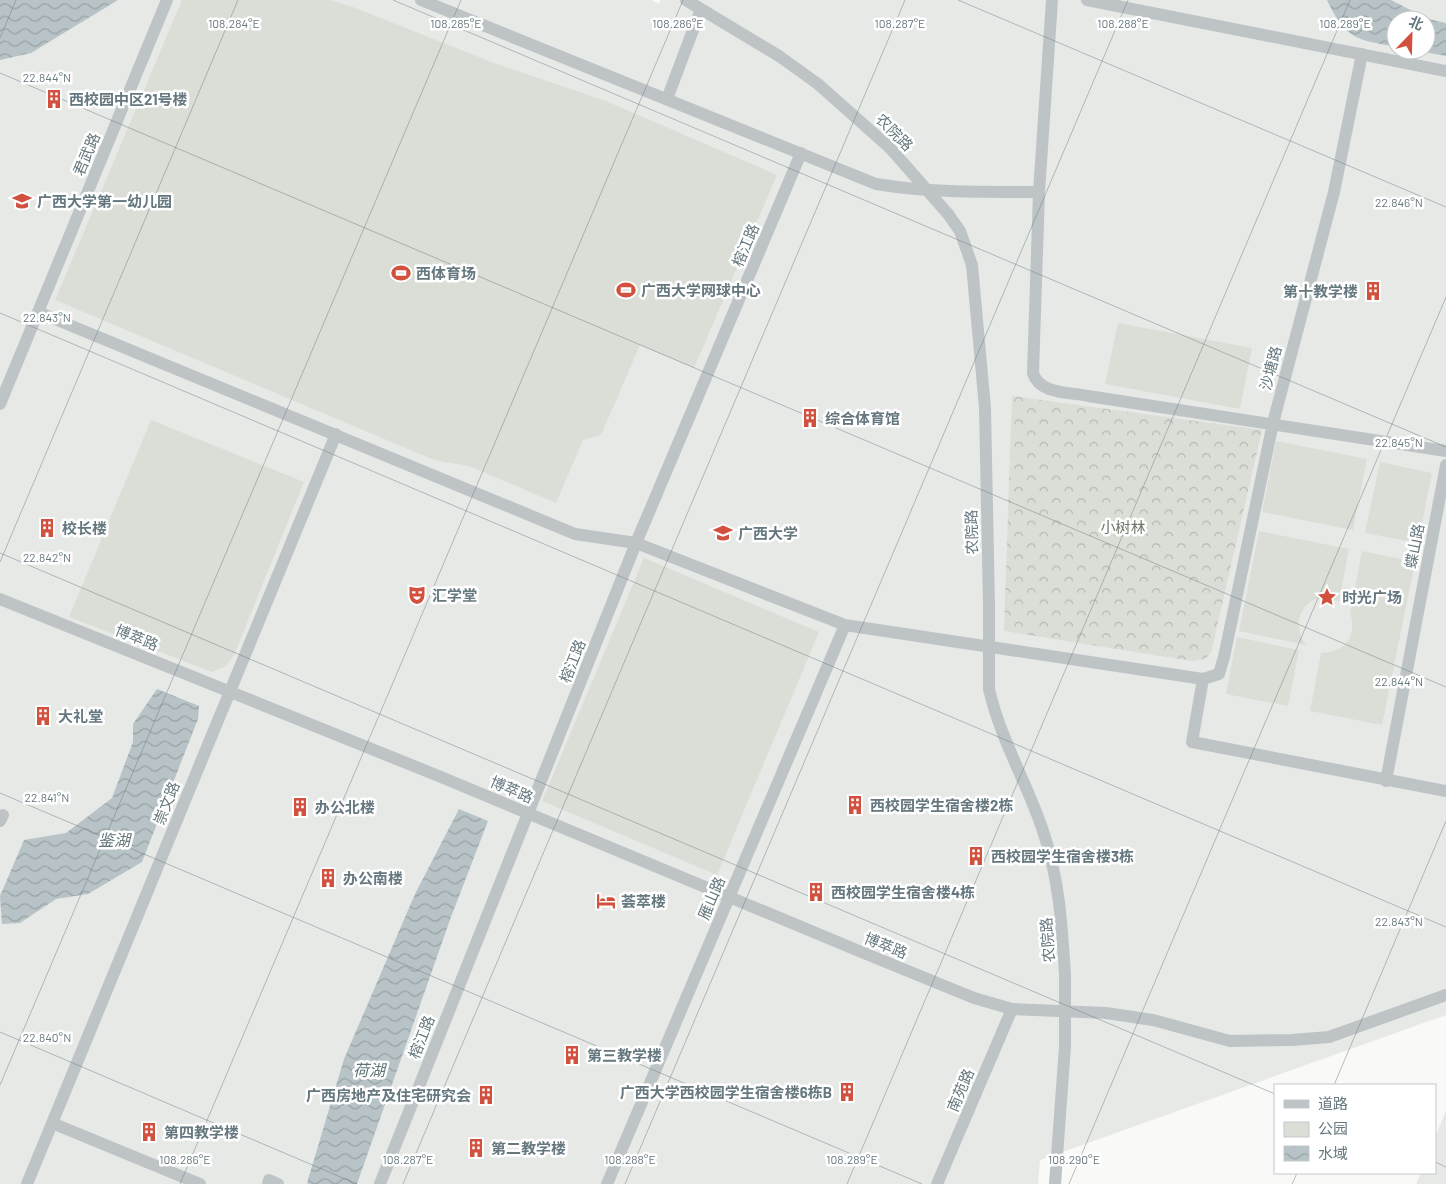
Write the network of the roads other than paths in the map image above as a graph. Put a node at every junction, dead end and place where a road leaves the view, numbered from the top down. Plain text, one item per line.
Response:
1 (168, 0) edge
2 (421, 0) edge
3 (686, 0) edge
4 (1052, 0) edge
5 (1087, 0) edge
6 (701, 10) junction
7 (1362, 54) junction
8 (1446, 71) edge
9 (667, 99) junction
10 (801, 153) junction
11 (1040, 192) junction
12 (38, 312) junction
13 (0, 404) edge
14 (1272, 423) junction
15 (336, 434) junction
16 (1446, 451) edge
17 (1446, 465) edge
18 (636, 543) junction
19 (0, 599) edge
20 (845, 625) junction
21 (1203, 679) junction
22 (229, 693) junction
23 (1386, 780) junction
24 (1446, 791) edge
25 (528, 814) junction
26 (729, 897) junction
27 (1446, 994) edge
28 (1012, 1009) junction
29 (52, 1123) junction
30 (28, 1184) edge
31 (200, 1184) edge
32 (268, 1184) edge
33 (278, 1184) edge
34 (380, 1184) edge
35 (607, 1184) edge
36 (938, 1184) edge
37 (1055, 1184) edge

1 - 12 street, 君武路
2 - 9 street
3 - 6 street, 农院路
4 - 11 street
5 - 7 street
6 - 9 street
6 - 37 street, 农院路, bridge
7 - 8 street
7 - 14 street, 沙塘路
9 - 10 street
10 - 11 street
10 - 18 street, 榕江路
11 - 14 street
12 - 13 street, 君武路
12 - 15 street
14 - 16 street
14 - 21 street, 沙塘路
15 - 18 street
15 - 22 street, 崇文路
17 - 23 street, 蝶山路
18 - 20 street
18 - 25 street, 榕江路
19 - 22 street, 博萃路
20 - 21 street
20 - 26 street, 雁山路
21 - 23 street
22 - 25 street, 博萃路
22 - 29 street, 崇文路
23 - 24 street
25 - 26 street, 博萃路
25 - 34 street, 榕江路
26 - 28 street, 博萃路
26 - 35 street, 雁山路
27 - 28 street, 博萃路
28 - 36 street, 南苑路
29 - 30 street, 崇文路
29 - 31 street
32 - 33 street

